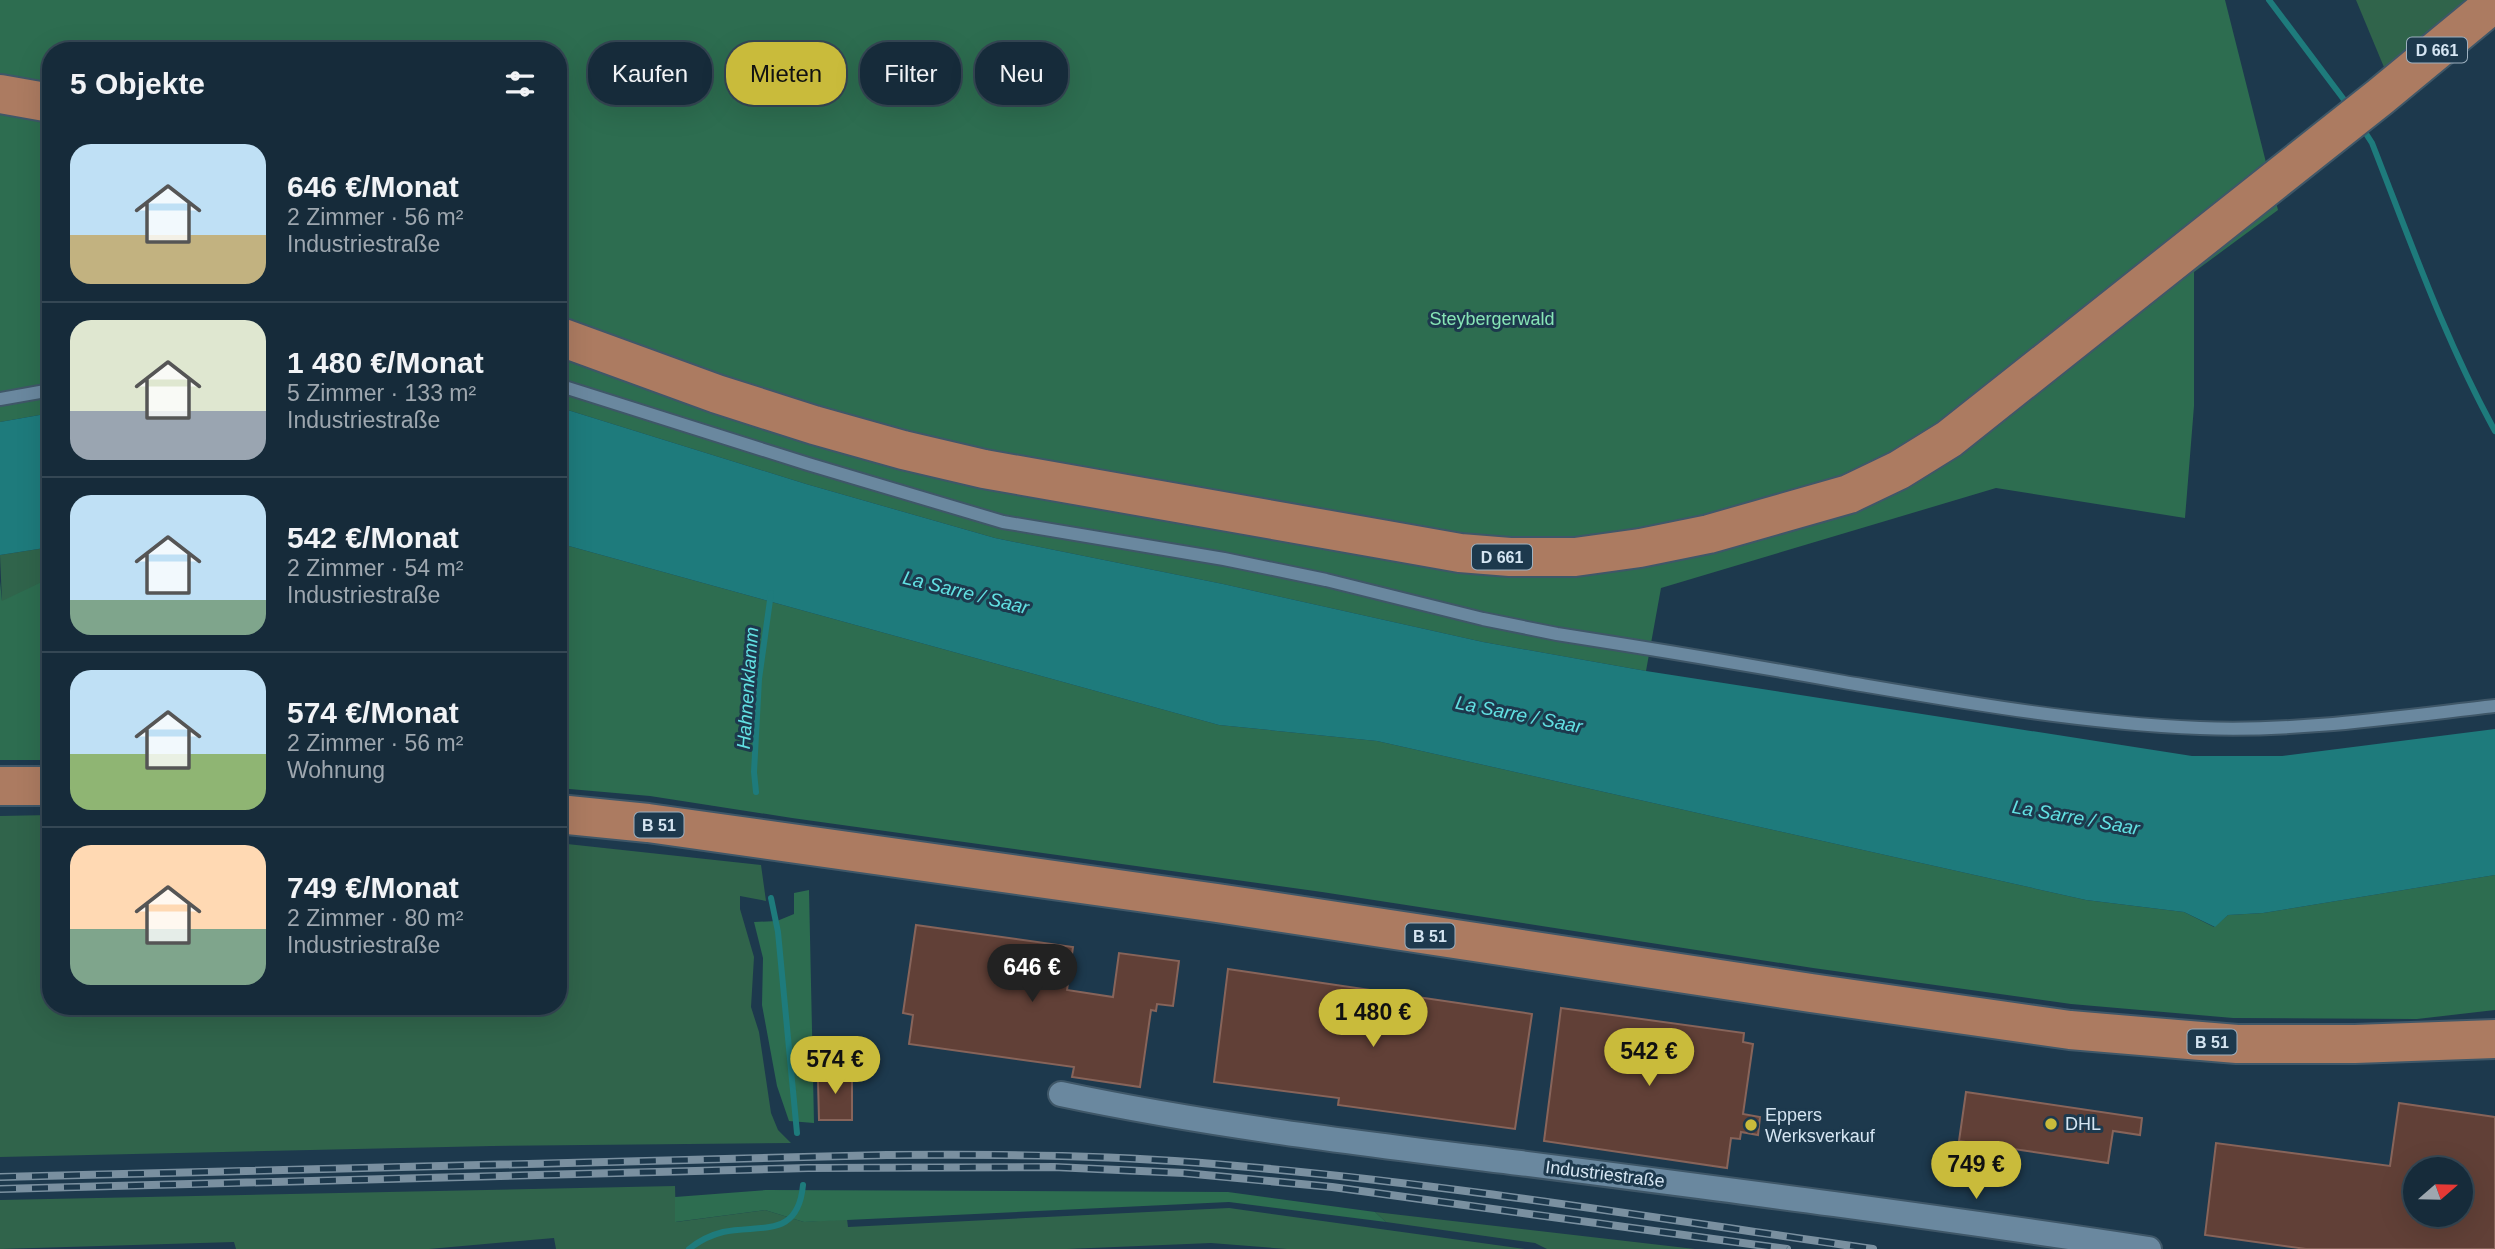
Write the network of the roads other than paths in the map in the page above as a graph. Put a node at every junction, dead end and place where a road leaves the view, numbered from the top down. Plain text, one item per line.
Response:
1 (2495, 2) edge
2 (0, 94) edge
3 (42, 101) edge
4 (567, 339) edge
5 (567, 388) edge
6 (42, 392) edge
7 (0, 399) edge
8 (2495, 706) edge
9 (0, 786) edge
10 (42, 786) edge
11 (567, 815) edge
12 (2488, 1042) edge
13 (1061, 1094) dead end
14 (2149, 1249) edge

1 - 4 main road, D 661
2 - 3 main road
5 - 8 lane
6 - 7 lane
9 - 10 main road
11 - 12 main road, B 51
13 - 14 street, Industriestraße

